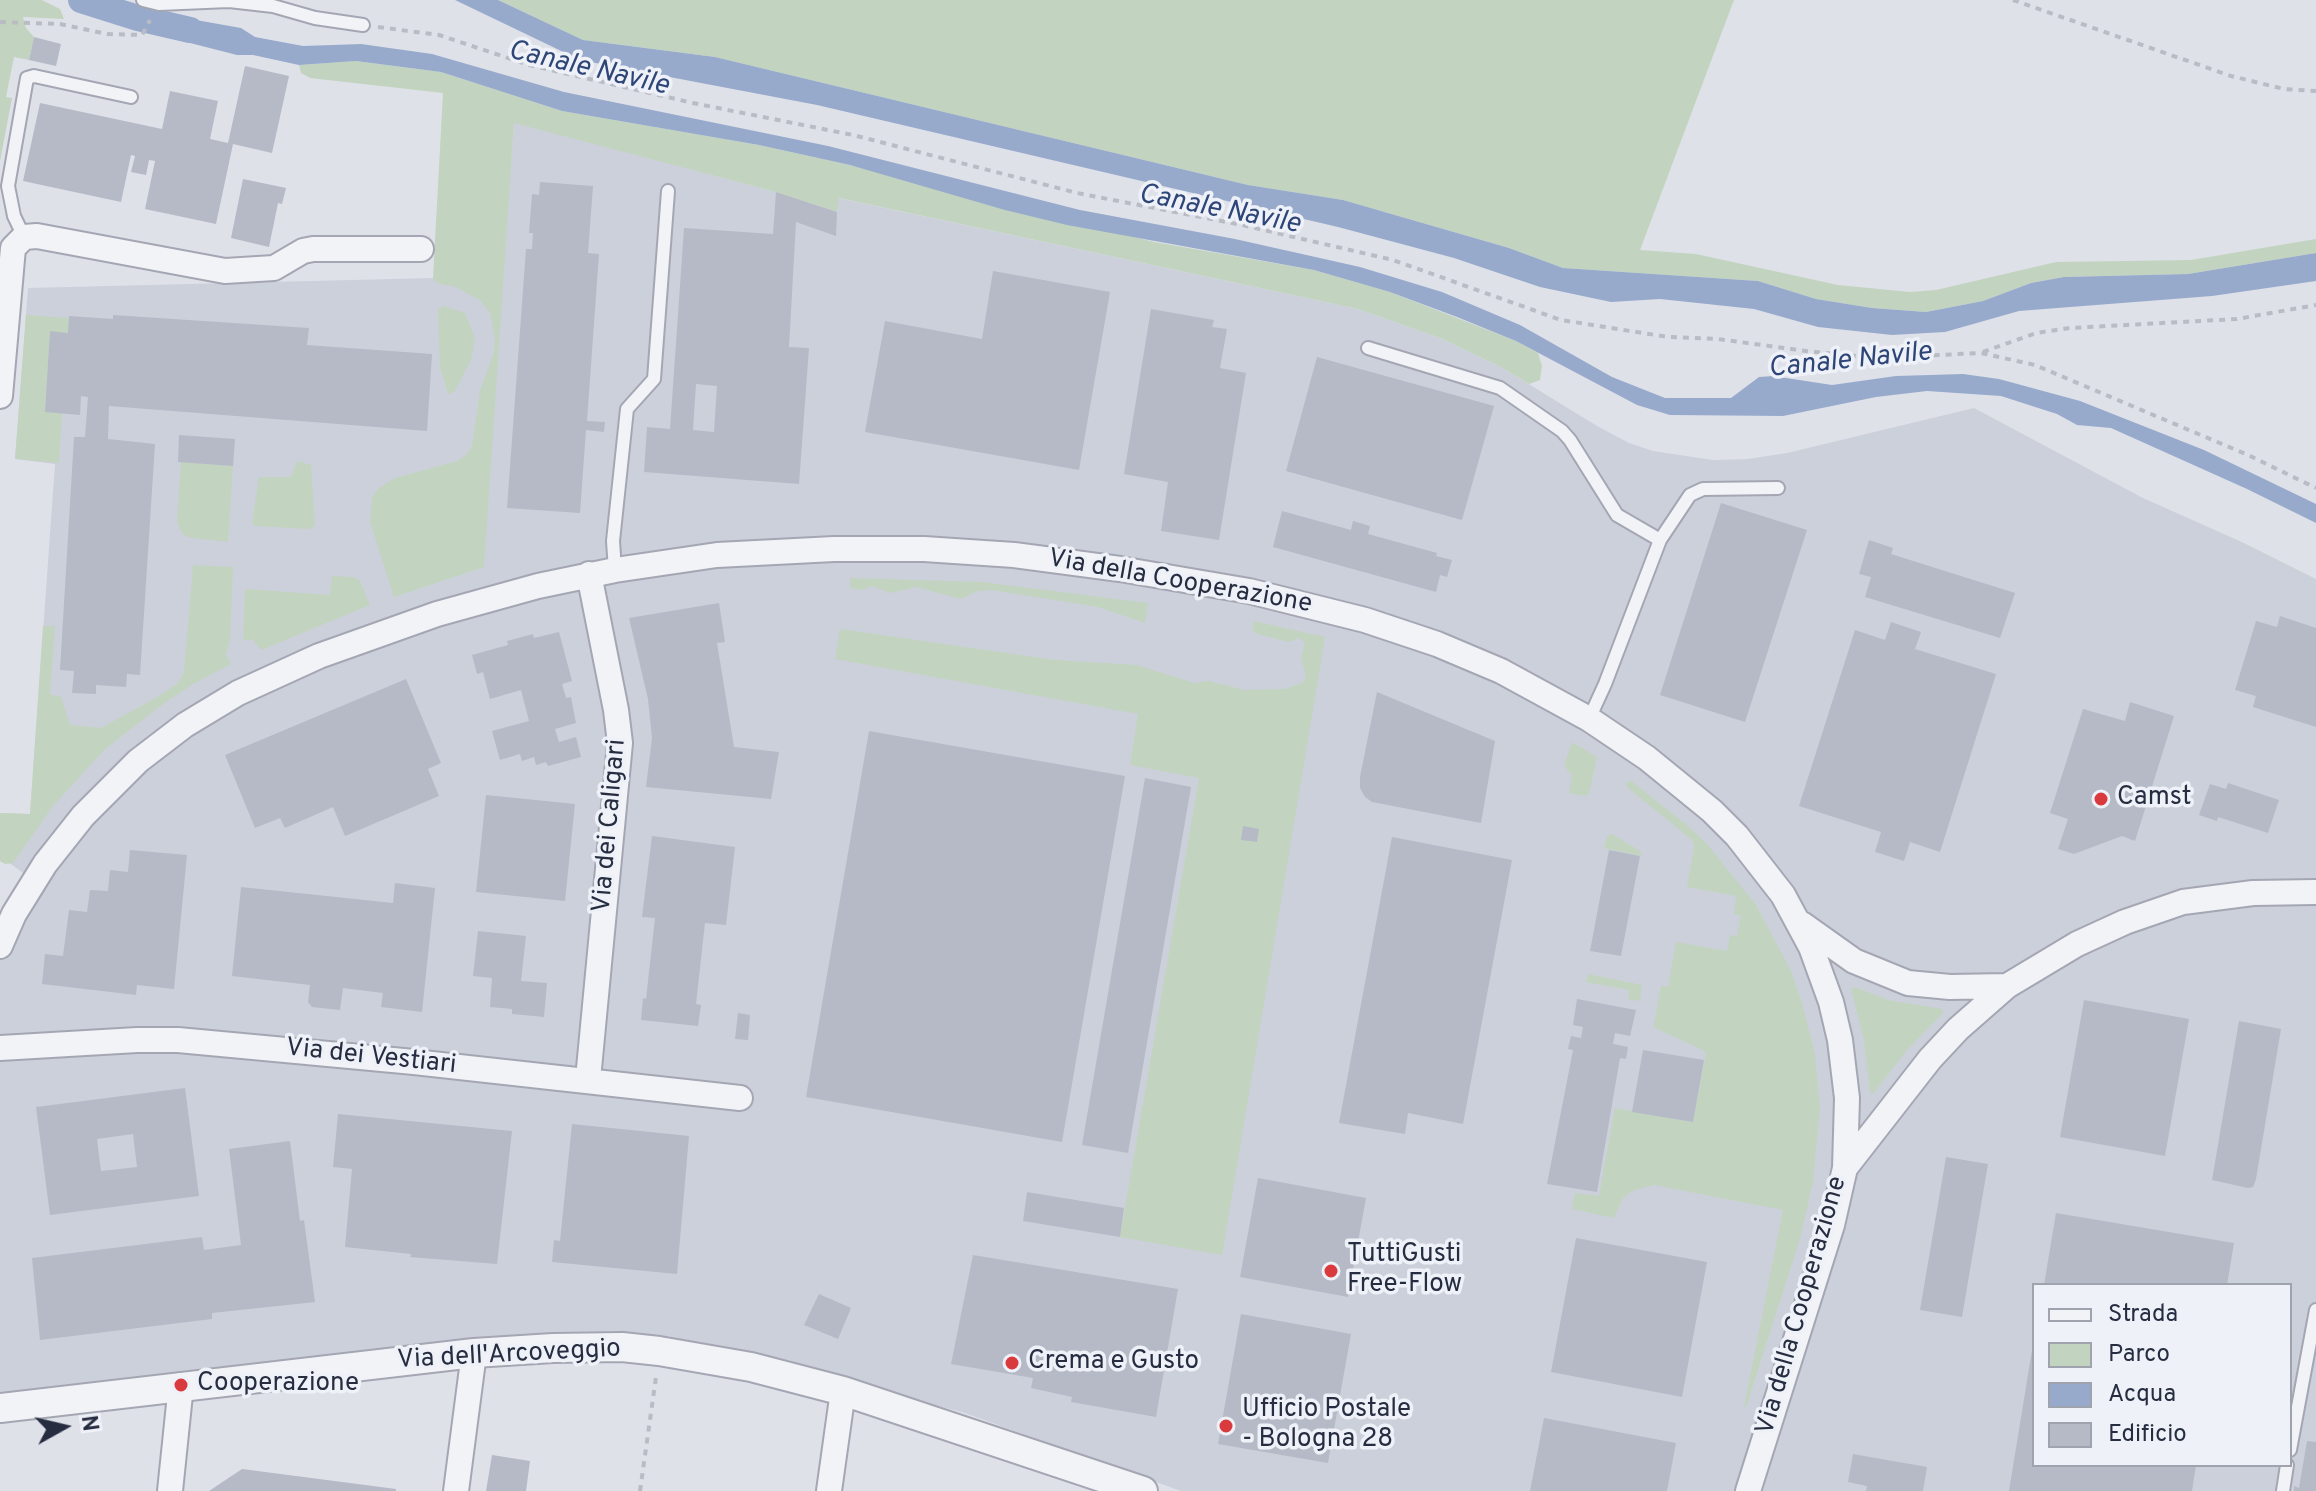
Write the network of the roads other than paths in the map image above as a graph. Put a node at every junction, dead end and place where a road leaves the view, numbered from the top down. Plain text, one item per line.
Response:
1 (143, 0) edge
2 (363, 25) road end
3 (131, 97) dead end
4 (668, 191) dead end
5 (24, 237) junction
6 (421, 249) dead end
7 (1368, 348) dead end
8 (0, 396) edge
9 (1778, 488) dead end
10 (1660, 540) junction
11 (615, 570) junction
12 (589, 574) junction
13 (1589, 719) junction
14 (2316, 892) edge
15 (7, 910) edge
16 (1799, 921) junction
17 (0, 946) edge
18 (2007, 986) junction
19 (0, 1048) edge
20 (588, 1079) junction
21 (740, 1098) dead end
22 (1845, 1168) junction
23 (2316, 1310) edge
24 (474, 1353) junction
25 (181, 1385) junction
26 (843, 1391) junction
27 (0, 1408) edge
28 (2292, 1439) edge
29 (2287, 1467) edge
30 (1100, 1484) edge
31 (170, 1491) edge
32 (456, 1491) edge
33 (829, 1491) edge
34 (1143, 1491) edge
35 (1748, 1491) edge
36 (2283, 1491) edge

1 - 2 lane
3 - 5 lane
4 - 11 lane
5 - 6 street
5 - 8 street
7 - 10 lane
9 - 10 lane
10 - 13 lane
11 - 12 street, Via della Cooperazione
11 - 13 street, Via della Cooperazione
12 - 15 street, Via della Cooperazione
12 - 20 street, Via dei Caligari
13 - 16 street, Via della Cooperazione
14 - 18 street
15 - 17 street, Via della Cooperazione
16 - 18 street
16 - 22 street, Via della Cooperazione
18 - 22 street
19 - 20 street, Via dei Vestiari
20 - 21 street, Via dei Vestiari
22 - 35 street, Via della Cooperazione
23 - 28 lane
24 - 25 street, Via dell'Arcoveggio
24 - 26 street, Via dell'Arcoveggio
24 - 32 street
25 - 27 street, Via dell'Arcoveggio
25 - 31 street
26 - 30 street, Via dell'Arcoveggio
26 - 33 street
29 - 36 lane
30 - 34 street, Via dell'Arcoveggio

